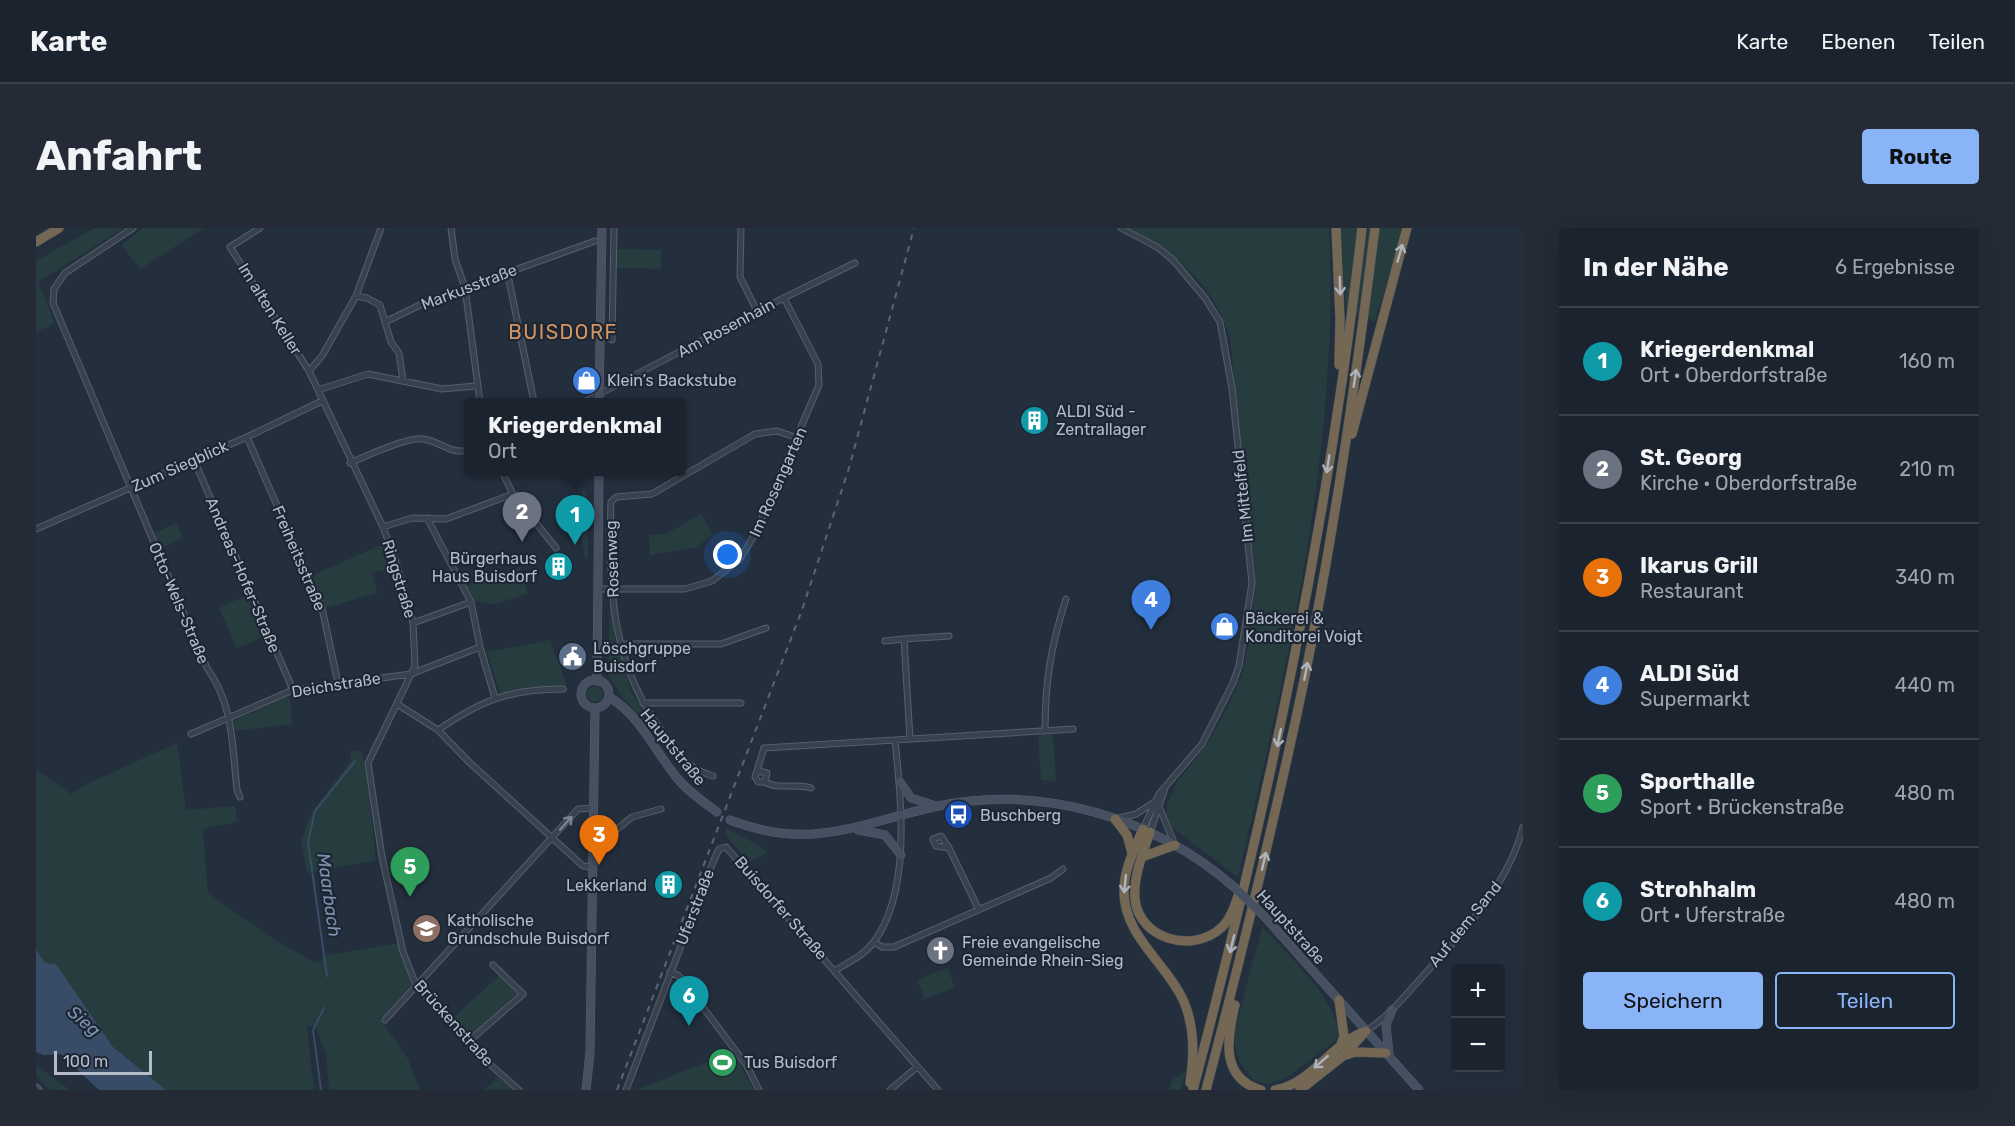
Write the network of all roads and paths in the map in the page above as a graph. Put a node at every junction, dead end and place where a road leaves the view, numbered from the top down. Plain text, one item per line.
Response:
1 (59, 228) edge
2 (133, 228) edge
3 (260, 228) edge
4 (381, 228) edge
5 (451, 228) edge
6 (602, 228) edge
7 (614, 228) edge
8 (741, 228) edge
9 (1121, 228) edge
10 (1336, 228) edge
11 (1362, 228) edge
12 (1375, 228) edge
13 (1407, 228) edge
14 (595, 241) dead end
15 (36, 242) edge
16 (855, 263) dead end
17 (507, 271) junction
18 (465, 288) junction
19 (356, 296) junction
20 (784, 298) junction
21 (757, 311) junction
22 (385, 322) junction
23 (612, 340) dead end
24 (309, 371) junction
25 (403, 381) junction
26 (476, 386) junction
27 (318, 390) junction
28 (479, 398) edge
29 (533, 398) edge
30 (599, 398) edge
31 (601, 398) edge
32 (322, 400) junction
33 (1337, 406) junction
34 (247, 437) junction
35 (798, 438) junction
36 (464, 451) edge
37 (194, 460) junction
38 (350, 463) junction
39 (686, 474) edge
40 (504, 476) edge
41 (599, 476) edge
42 (683, 476) edge
43 (1340, 477) junction
44 (130, 489) junction
45 (513, 494) junction
46 (427, 518) junction
47 (383, 527) junction
48 (36, 529) edge
49 (556, 548) dead end
50 (598, 588) junction
51 (612, 589) junction
52 (1066, 598) dead end
53 (471, 602) junction
54 (413, 623) junction
55 (766, 627) dead end
56 (949, 636) dead end
57 (904, 639) junction
58 (885, 641) dead end
59 (621, 644) junction
60 (480, 647) junction
61 (411, 674) junction
62 (597, 681) junction
63 (339, 683) junction
64 (563, 689) dead end
65 (292, 690) junction
66 (609, 697) junction
67 (495, 698) junction
68 (643, 703) junction
69 (741, 703) dead end
70 (397, 704) junction
71 (595, 708) junction
72 (231, 717) junction
73 (1073, 729) dead end
74 (438, 730) junction
75 (1045, 731) junction
76 (191, 734) dead end
77 (910, 739) junction
78 (896, 740) junction
79 (761, 741) dead end
80 (764, 748) junction
81 (713, 776) dead end
82 (900, 782) junction
83 (811, 788) dead end
84 (1166, 788) junction
85 (240, 797) dead end
86 (1154, 802) junction
87 (937, 806) junction
88 (594, 808) junction
89 (1160, 808) junction
90 (661, 809) dead end
91 (717, 812) dead end
92 (901, 816) junction
93 (1115, 819) junction
94 (730, 820) dead end
95 (1523, 827) edge
96 (853, 830) junction
97 (1147, 830) junction
98 (553, 836) junction
99 (1175, 845) junction
100 (726, 847) joint
101 (594, 848) junction
102 (949, 848) dead end
103 (901, 855) junction
104 (1132, 855) junction
105 (1142, 857) junction
106 (1250, 866) junction
107 (593, 867) junction
108 (1063, 869) dead end
109 (978, 910) junction
110 (874, 942) junction
111 (493, 965) dead end
112 (836, 970) junction
113 (670, 972) junction
114 (1235, 979) junction
115 (416, 985) junction
116 (1339, 1000) junction
117 (1392, 1010) junction
118 (385, 1020) dead end
119 (1366, 1031) junction
120 (468, 1042) junction
121 (1341, 1044) junction
122 (1389, 1055) junction
123 (1343, 1056) junction
124 (917, 1067) junction
125 (519, 1090) edge
126 (586, 1090) edge
127 (626, 1090) edge
128 (759, 1090) edge
129 (890, 1090) edge
130 (938, 1090) edge
131 (1188, 1090) edge
132 (1193, 1090) edge
133 (1206, 1090) edge
134 (1262, 1090) edge
135 (1275, 1090) edge
136 (1300, 1090) edge
137 (1419, 1090) edge

1 - 15 highway
2 - 44 street, Otto-Wels-Straße
3 - 24 street, Im alten Keller
4 - 19 street
5 - 18 street
6 - 30 main road
7 - 23 street
8 - 21 street
9 - 84 street, Im Mittelfeld
10 -> 33 highway
11 - 33 highway
43 -> 12 highway
43 -> 13 highway
14 - 17 street, Markusstraße
16 - 20 street, Am Rosenhain
17 - 18 street, Markusstraße
17 - 29 street
18 - 22 street, Markusstraße
18 - 26 street
19 - 22 street
19 - 24 street
20 - 21 street, Am Rosenhain
20 - 35 street, Im Rosengarten
21 - 31 street, Am Rosenhain
22 - 25 street
24 - 27 street, Ringstraße
25 - 26 street
25 - 27 street
26 - 28 street
27 - 32 street, Ringstraße
32 - 34 street, Zum Siegblick
32 - 38 street, Ringstraße
33 -> 106 highway
34 - 37 street, Zum Siegblick
34 - 63 street, Freiheitsstraße
35 - 39 street, Rosenweg
35 - 51 street, Im Rosengarten
36 - 38 street
37 - 44 street, Zum Siegblick
37 - 65 street, Andreas-Hofer-Straße
38 - 47 street, Ringstraße
40 - 45 street
41 - 50 main road
42 - 51 street, Rosenweg
114 -> 43 highway
44 - 48 street, Zum Siegblick
44 - 72 street, Otto-Wels-Straße
45 - 46 street
45 - 49 street
46 - 47 street
46 - 53 street
47 - 54 street, Ringstraße
50 - 51 street, Im Rosengarten
50 - 62 main road
51 - 59 street, Rosenweg
52 - 75 street
53 - 54 street
53 - 60 street
54 - 61 street, Ringstraße
55 - 59 street
56 - 57 street
57 - 58 street
57 - 77 street
59 - 68 street, Rosenweg
60 - 61 street, Deichstraße
60 - 67 street
61 - 63 street, Deichstraße
61 - 70 street, Ringstraße
62 - 66 main road
62 - 71 main road
63 - 65 street, Deichstraße
64 - 67 street
65 - 72 street, Deichstraße
66 - 71 main road
66 - 91 main road, Hauptstraße
67 - 74 street
68 - 69 street
68 - 81 street, Rosenweg
70 - 74 street
70 - 115 street, Brückenstraße
71 - 88 main road
72 - 76 street, Deichstraße
72 - 85 street
73 - 75 street
74 - 98 street
75 - 77 street
77 - 78 street
78 - 80 street
78 - 82 street, Buisdorfer Straße
79 - 80 street
80 - 83 street
82 - 87 main road
82 - 92 street, Buisdorfer Straße
84 - 86 street, Im Mittelfeld
84 - 89 street, Im Mittelfeld
86 - 93 street
86 - 97 street, Im Mittelfeld
87 - 92 main road, Hauptstraße
87 - 93 main road, Hauptstraße
98 -> 88 street
88 - 101 main road
89 - 97 street, Im Mittelfeld
89 - 99 street
90 - 101 street
92 - 96 main road, Hauptstraße
92 - 103 street, Buisdorfer Straße
93 - 97 main road, Hauptstraße
93 - 104 highway
94 - 96 main road, Hauptstraße
95 - 117 street, Auf dem Sand
96 - 103 main road
97 - 99 main road, Hauptstraße
97 - 104 highway
97 - 105 highway
98 - 107 street
98 - 115 street
99 - 105 highway
99 - 116 main road, Hauptstraße, bridge
100 - 112 street, Buisdorfer Straße
100 - 113 street, Uferstraße
101 - 107 main road
102 - 109 street
103 - 110 street, Buisdorfer Straße
104 -> 131 highway
105 - 106 highway
106 -> 132 highway
107 - 126 main road
108 - 109 street
109 - 110 street
110 - 112 street, Buisdorfer Straße
111 - 120 street
112 - 124 street, Buisdorfer Straße
113 - 127 street, Uferstraße
113 - 128 street
114 - 133 highway
114 - 134 highway
115 - 118 street
115 - 120 street, Brückenstraße
116 - 119 main road, Hauptstraße
116 - 121 highway
117 - 119 street, Auf dem Sand
117 - 122 main road
119 - 121 highway
119 - 122 main road, Hauptstraße
119 - 123 highway
120 - 125 street, Brückenstraße
121 -> 135 highway
122 - 123 highway
122 - 137 main road, Hauptstraße
123 - 136 highway
124 - 129 street
124 - 130 street, Buisdorfer Straße

